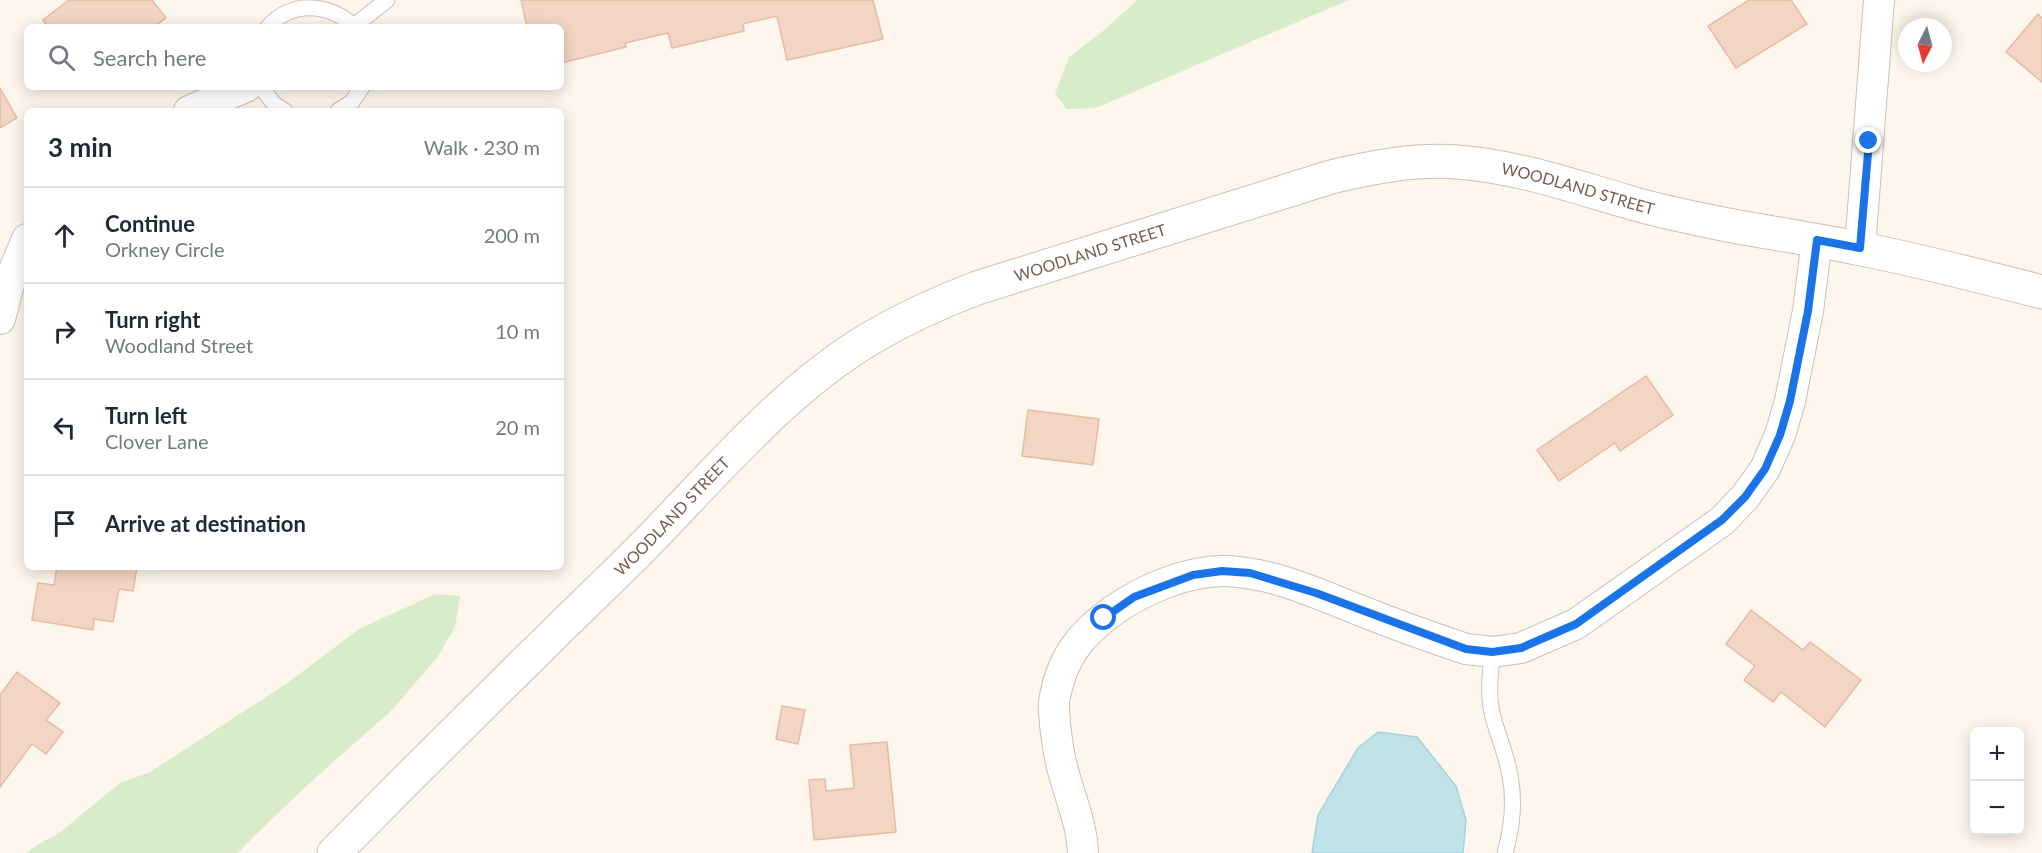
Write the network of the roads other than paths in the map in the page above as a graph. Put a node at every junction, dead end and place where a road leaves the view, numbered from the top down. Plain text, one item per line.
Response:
1 (387, 0) edge
2 (1879, 0) edge
3 (272, 24) edge
4 (351, 24) edge
5 (357, 24) edge
6 (239, 90) edge
7 (263, 90) edge
8 (360, 90) edge
9 (196, 108) edge
10 (280, 108) edge
11 (343, 108) edge
12 (1817, 240) junction
13 (24, 246) edge
14 (1860, 248) junction
15 (2042, 292) edge
16 (0, 319) edge
17 (1492, 652) junction
18 (334, 853) edge
19 (1083, 853) edge
20 (1505, 853) edge

1 - 5 lane
2 - 14 street
3 - 4 lane
6 - 9 street
7 - 10 lane
8 - 11 lane
12 - 14 street, WOODLAND STREET
12 - 17 street
12 - 18 street, WOODLAND STREET
13 - 16 street
14 - 15 street, WOODLAND STREET
17 - 19 street
17 - 20 lane

